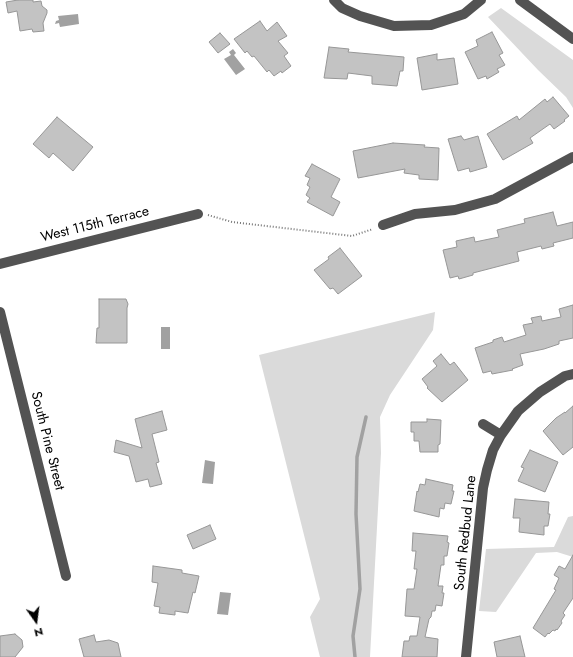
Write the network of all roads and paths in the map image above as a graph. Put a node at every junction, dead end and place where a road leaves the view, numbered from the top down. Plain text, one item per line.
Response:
1 (334, 0) edge
2 (481, 0) edge
3 (520, 0) edge
4 (573, 39) edge
5 (573, 157) edge
6 (198, 214) joint
7 (383, 225) joint
8 (0, 264) edge
9 (0, 312) edge
10 (573, 374) edge
11 (483, 424) dead end
12 (501, 435) junction
13 (66, 576) dead end
14 (466, 657) edge

1 - 2 street
3 - 4 street
5 - 7 street
6 - 7 path
6 - 8 street, West 115th Terrace
9 - 13 street, South Pine Street
10 - 12 street, South Redbud Lane
11 - 12 street
12 - 14 street, South Redbud Lane

